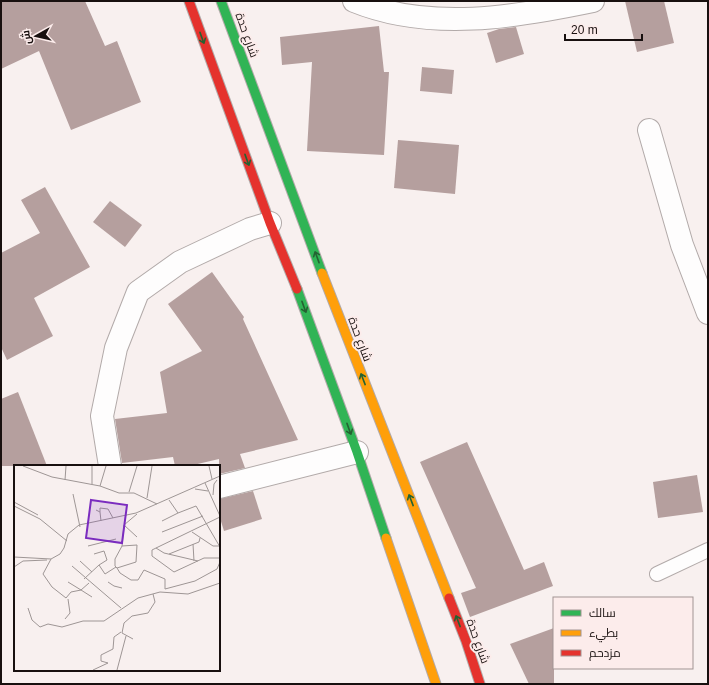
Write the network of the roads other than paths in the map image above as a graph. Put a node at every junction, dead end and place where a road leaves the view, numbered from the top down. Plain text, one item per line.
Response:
1 (189, 1) edge
2 (221, 1) edge
3 (593, 1) edge
4 (366, 3) edge
5 (649, 130) dead end
6 (300, 212) junction
7 (278, 220) junction
8 (708, 314) edge
9 (357, 452) junction
10 (110, 465) edge
11 (220, 487) edge
12 (708, 550) edge
13 (657, 574) dead end
14 (436, 684) edge
15 (480, 684) edge

1 -> 7 main road
2 - 6 main road, شارع حدة
3 - 4 street
5 - 8 street
6 - 7 main road
15 -> 6 main road, شارع حدة
7 -> 9 main road
7 - 10 street
9 - 11 street
9 - 14 main road
12 - 13 lane

